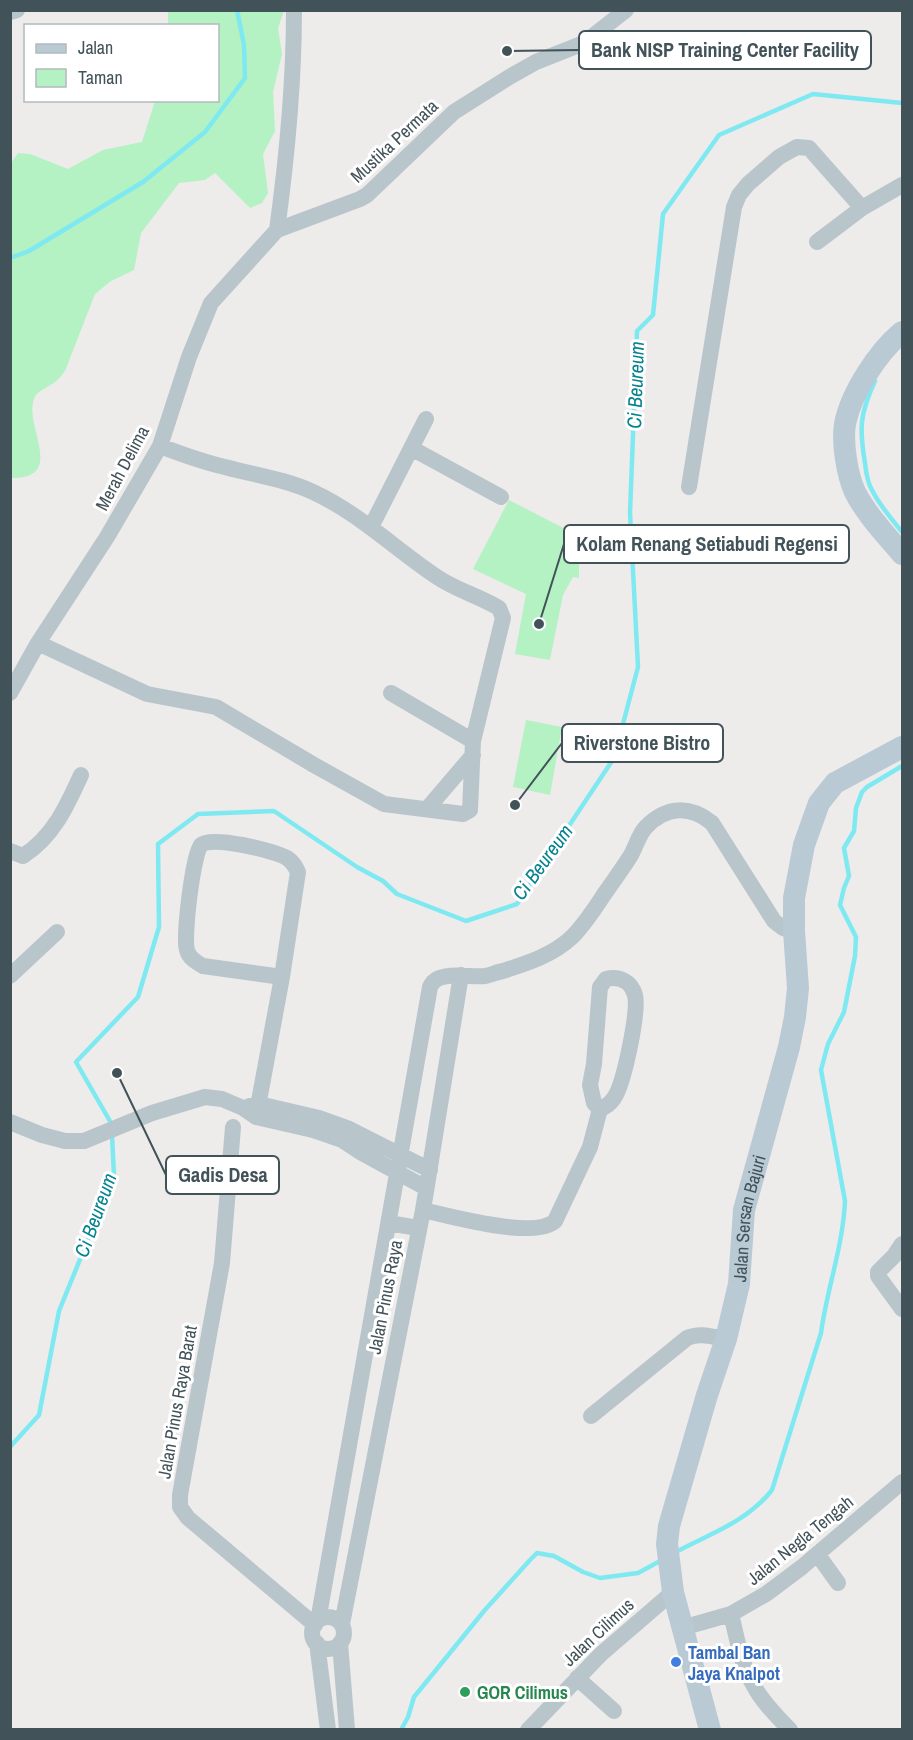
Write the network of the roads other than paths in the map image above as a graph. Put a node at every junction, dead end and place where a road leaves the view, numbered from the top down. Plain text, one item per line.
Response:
1 (17, 10) edge
2 (294, 10) edge
3 (626, 10) edge
4 (10, 12) edge
5 (903, 185) edge
6 (862, 208) junction
7 (277, 230) junction
8 (817, 242) dead end
9 (903, 332) edge
10 (426, 419) dead end
11 (160, 446) junction
12 (411, 448) junction
13 (689, 486) dead end
14 (501, 496) dead end
15 (371, 527) junction
16 (903, 554) edge
17 (38, 643) junction
18 (10, 693) edge
19 (391, 693) dead end
20 (903, 747) edge
21 (473, 748) junction
22 (81, 775) dead end
23 (427, 809) junction
24 (10, 851) edge
25 (794, 931) junction
26 (57, 932) dead end
27 (461, 975) junction
28 (10, 976) edge
29 (282, 977) junction
30 (600, 1109) junction
31 (253, 1110) junction
32 (10, 1122) edge
33 (233, 1127) dead end
34 (400, 1155) junction
35 (430, 1170) junction
36 (398, 1172) junction
37 (426, 1188) junction
38 (423, 1210) junction
39 (388, 1223) junction
40 (418, 1228) junction
41 (903, 1244) edge
42 (903, 1309) edge
43 (726, 1339) junction
44 (358, 1396) junction
45 (385, 1401) junction
46 (591, 1416) dead end
47 (345, 1467) junction
48 (371, 1470) junction
49 (903, 1482) edge
50 (818, 1555) junction
51 (838, 1583) dead end
52 (673, 1592) junction
53 (731, 1614) junction
54 (316, 1623) junction
55 (342, 1624) junction
56 (682, 1628) junction
57 (317, 1643) junction
58 (340, 1643) junction
59 (577, 1678) junction
60 (614, 1711) dead end
61 (328, 1730) edge
62 (347, 1730) edge
63 (528, 1730) edge
64 (710, 1730) edge
65 (790, 1730) edge

1 - 4 street
2 - 7 street
3 - 7 street, Mustika Permata
5 - 6 street
6 - 8 street
6 - 13 street
7 - 11 street, Merah Delima
9 - 16 main road
10 - 12 street
11 - 15 street
11 - 17 street, Merah Delima
12 - 14 street
12 - 15 street
15 - 21 street
17 - 18 street, Merah Delima
17 - 23 street
19 - 21 street
20 - 25 main road, Jalan Sersan Bajuri
21 - 23 street
21 - 23 street
22 - 24 street
25 - 27 street
25 - 43 main road, Jalan Sersan Bajuri
26 - 28 street
27 - 34 street, Jalan Pinus Raya
27 - 35 street, Jalan Pinus Raya
29 - 29 street
29 - 31 street
30 - 30 street
30 - 38 street
31 - 32 street
31 - 34 street
31 - 36 street
33 - 54 street, Jalan Pinus Raya Barat
34 - 35 street
34 - 36 street, Jalan Pinus Raya
35 - 37 street, Jalan Pinus Raya
36 - 37 street
36 - 39 street, Jalan Pinus Raya
37 - 38 street, Jalan Pinus Raya
38 - 40 street, Jalan Pinus Raya
39 - 40 street
39 - 44 street, Jalan Pinus Raya
40 - 45 street, Jalan Pinus Raya
41 - 42 street
43 - 46 street
43 - 52 main road, Jalan Sersan Bajuri
44 - 45 street
44 - 47 street, Jalan Pinus Raya
45 - 48 street, Jalan Pinus Raya
47 - 48 street
47 - 54 street, Jalan Pinus Raya
48 - 55 street, Jalan Pinus Raya
49 - 50 street, Jalan Negla Tengah
50 - 51 street
50 - 53 street, Jalan Negla Tengah
52 - 56 main road, Jalan Sersan Bajuri
52 - 59 street, Jalan Cilimus
53 - 56 street, Jalan Negla Tengah
53 - 65 street
54 - 55 street
54 - 57 street, Jalan Pinus Raya
55 - 58 street, Jalan Pinus Raya
56 - 64 main road, Jalan Sersan Bajuri
57 - 58 street
57 - 61 street, Jalan Pinus Raya
58 - 62 street, Jalan Pinus Raya
59 - 60 street
59 - 63 street, Jalan Cilimus

